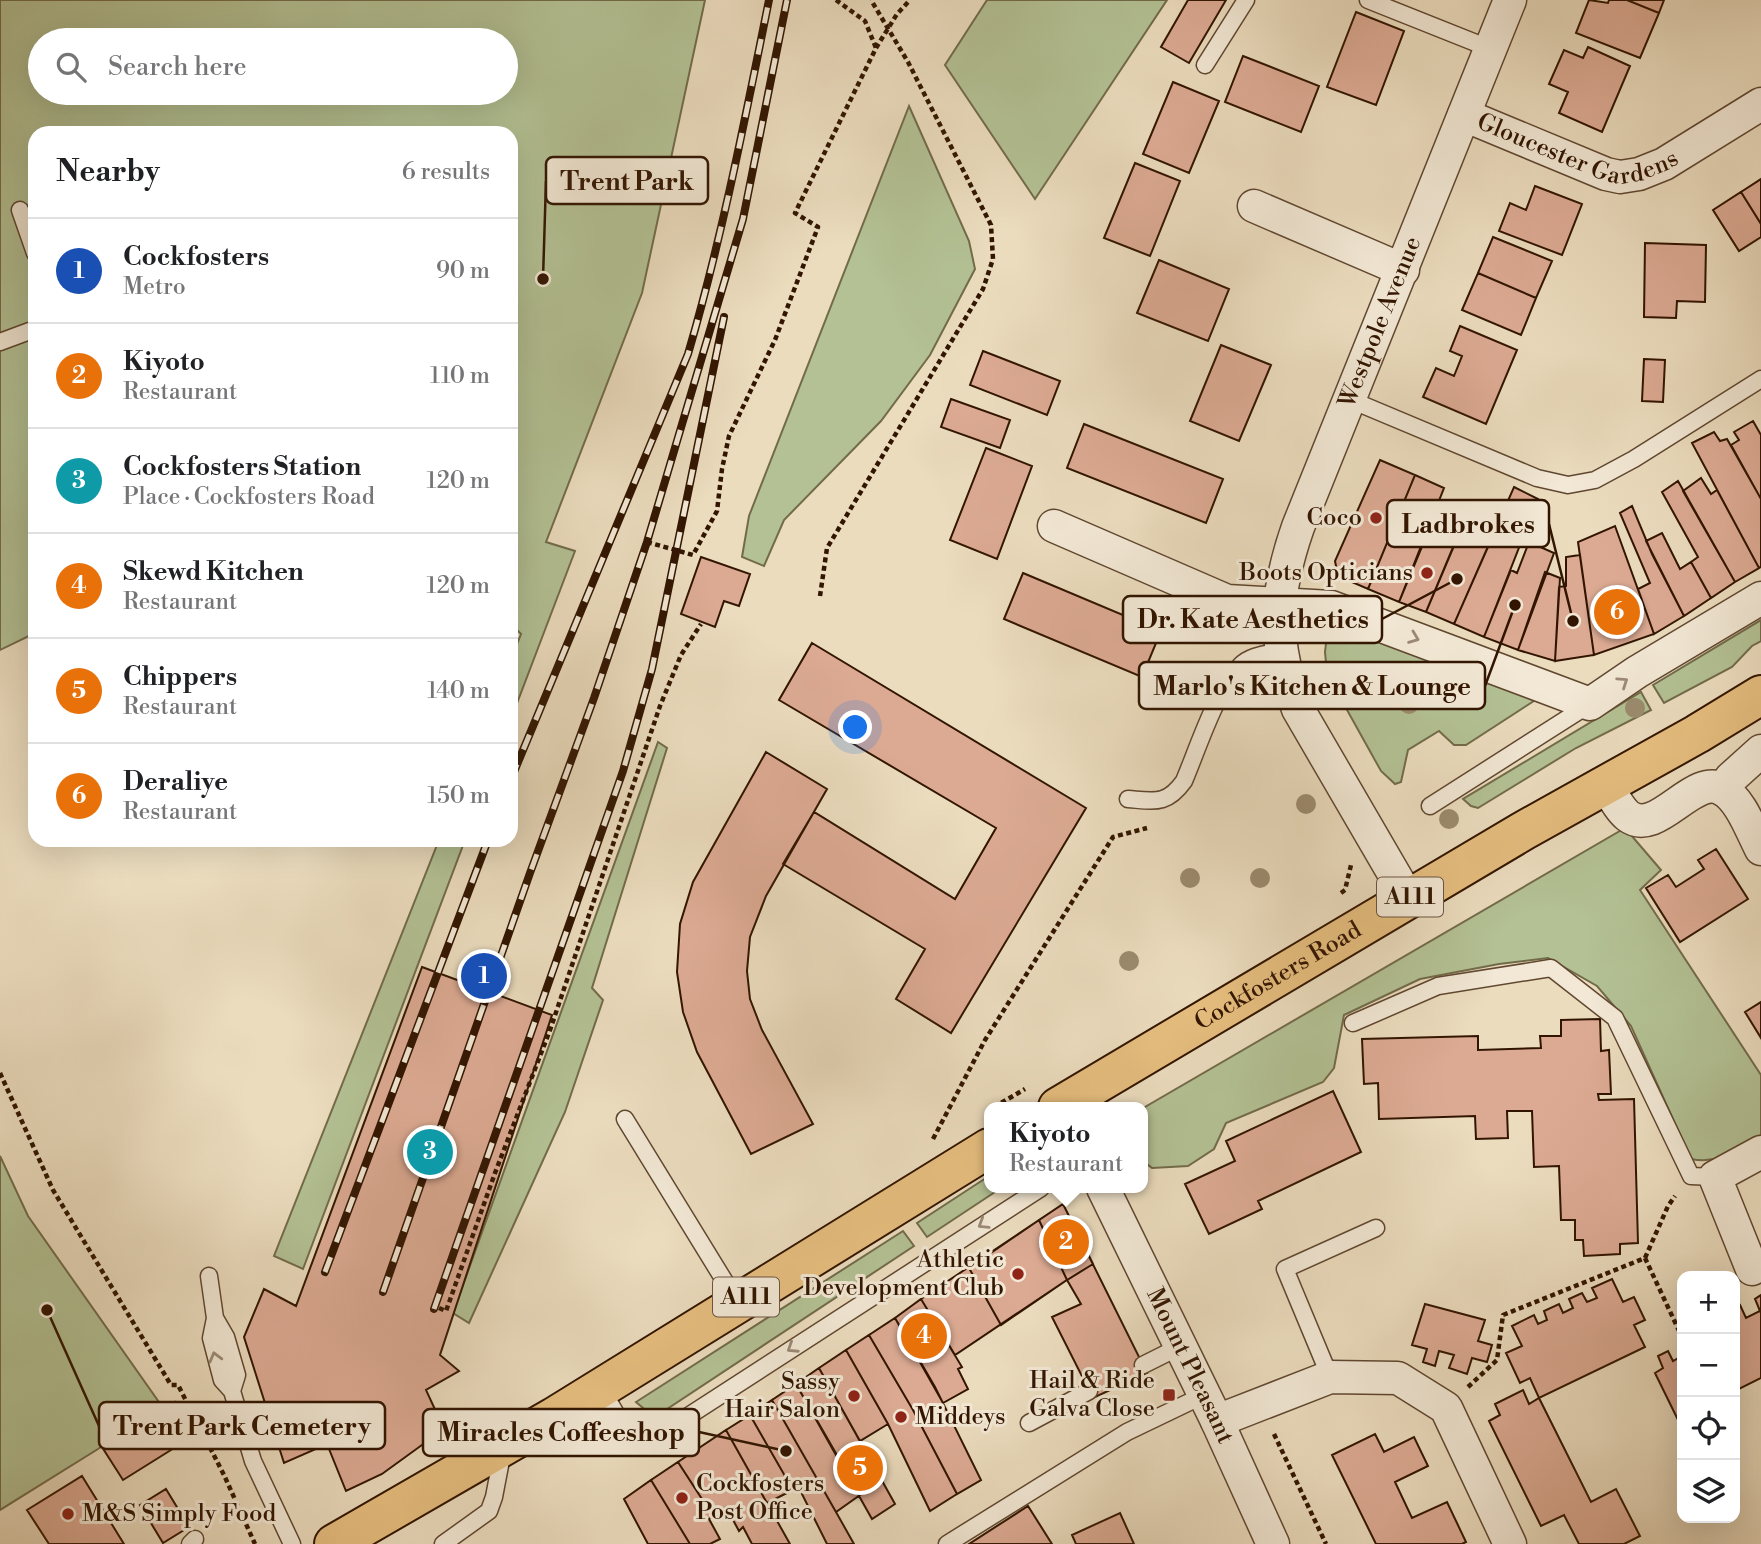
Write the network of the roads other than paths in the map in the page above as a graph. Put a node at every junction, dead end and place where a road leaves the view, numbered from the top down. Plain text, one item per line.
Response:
1 (1246, 0) edge
2 (1368, 0) edge
3 (1510, 0) edge
4 (1491, 49) junction
5 (1205, 65) dead end
6 (1761, 104) edge
7 (1464, 115) junction
8 (1254, 206) dead end
9 (20, 210) dead end
10 (28, 233) edge
11 (1403, 270) junction
12 (28, 332) edge
13 (0, 342) edge
14 (1761, 379) edge
15 (1351, 400) junction
16 (1054, 526) dead end
17 (1761, 598) edge
18 (1278, 604) junction
19 (1281, 651) junction
20 (1761, 695) edge
21 (1590, 704) junction
22 (1761, 751) edge
23 (1606, 784) junction
24 (1723, 790) junction
25 (1128, 799) dead end
26 (1430, 806) dead end
27 (1761, 849) edge
28 (1408, 898) junction
29 (1353, 1023) dead end
30 (1069, 1102) edge
31 (625, 1119) dead end
32 (984, 1151) edge
33 (1761, 1152) edge
34 (1703, 1177) junction
35 (1033, 1193) edge
36 (1105, 1193) edge
37 (1376, 1228) dead end
38 (1752, 1269) dead end
39 (209, 1276) dead end
40 (738, 1303) junction
41 (1181, 1346) junction
42 (1143, 1365) dead end
43 (1329, 1377) junction
44 (601, 1388) junction
45 (1089, 1391) dead end
46 (1210, 1408) junction
47 (1029, 1423) dead end
48 (504, 1447) junction
49 (292, 1544) edge
50 (334, 1544) edge
51 (443, 1544) edge
52 (947, 1544) edge
53 (1273, 1544) edge
54 (1510, 1544) edge

1 - 5 lane
2 - 4 lane
3 - 4 street, Westpole Avenue
4 - 7 street, Westpole Avenue
6 - 7 street, Gloucester Gardens
7 - 11 street, Westpole Avenue
8 - 11 street
9 - 10 lane
11 - 15 street, Westpole Avenue
12 - 13 lane
14 - 15 lane
15 - 18 street, Westpole Avenue
16 - 18 street
21 -> 17 street
18 - 19 street, Westpole Avenue
18 -> 21 street
19 - 25 lane
19 - 28 street, Westpole Avenue
20 - 23 main road, Cockfosters Road / A111
21 - 26 lane
22 - 24 street
23 - 24 street
23 - 28 main road, Cockfosters Road / A111
24 - 27 street
28 - 30 main road, Cockfosters Road / A111
29 - 34 lane
31 - 40 lane
32 - 40 main road, A111
33 - 34 street
34 - 38 street
35 -> 44 lane
36 - 41 street, Mount Pleasant
37 - 43 lane
39 - 49 lane
40 - 44 main road, A111
41 - 42 lane
41 - 46 street, Mount Pleasant
43 - 46 street
43 - 54 street
44 - 48 main road, A111
45 - 47 lane
46 - 52 lane
46 - 53 street, Mount Pleasant
48 - 50 main road, A111
48 - 51 lane

